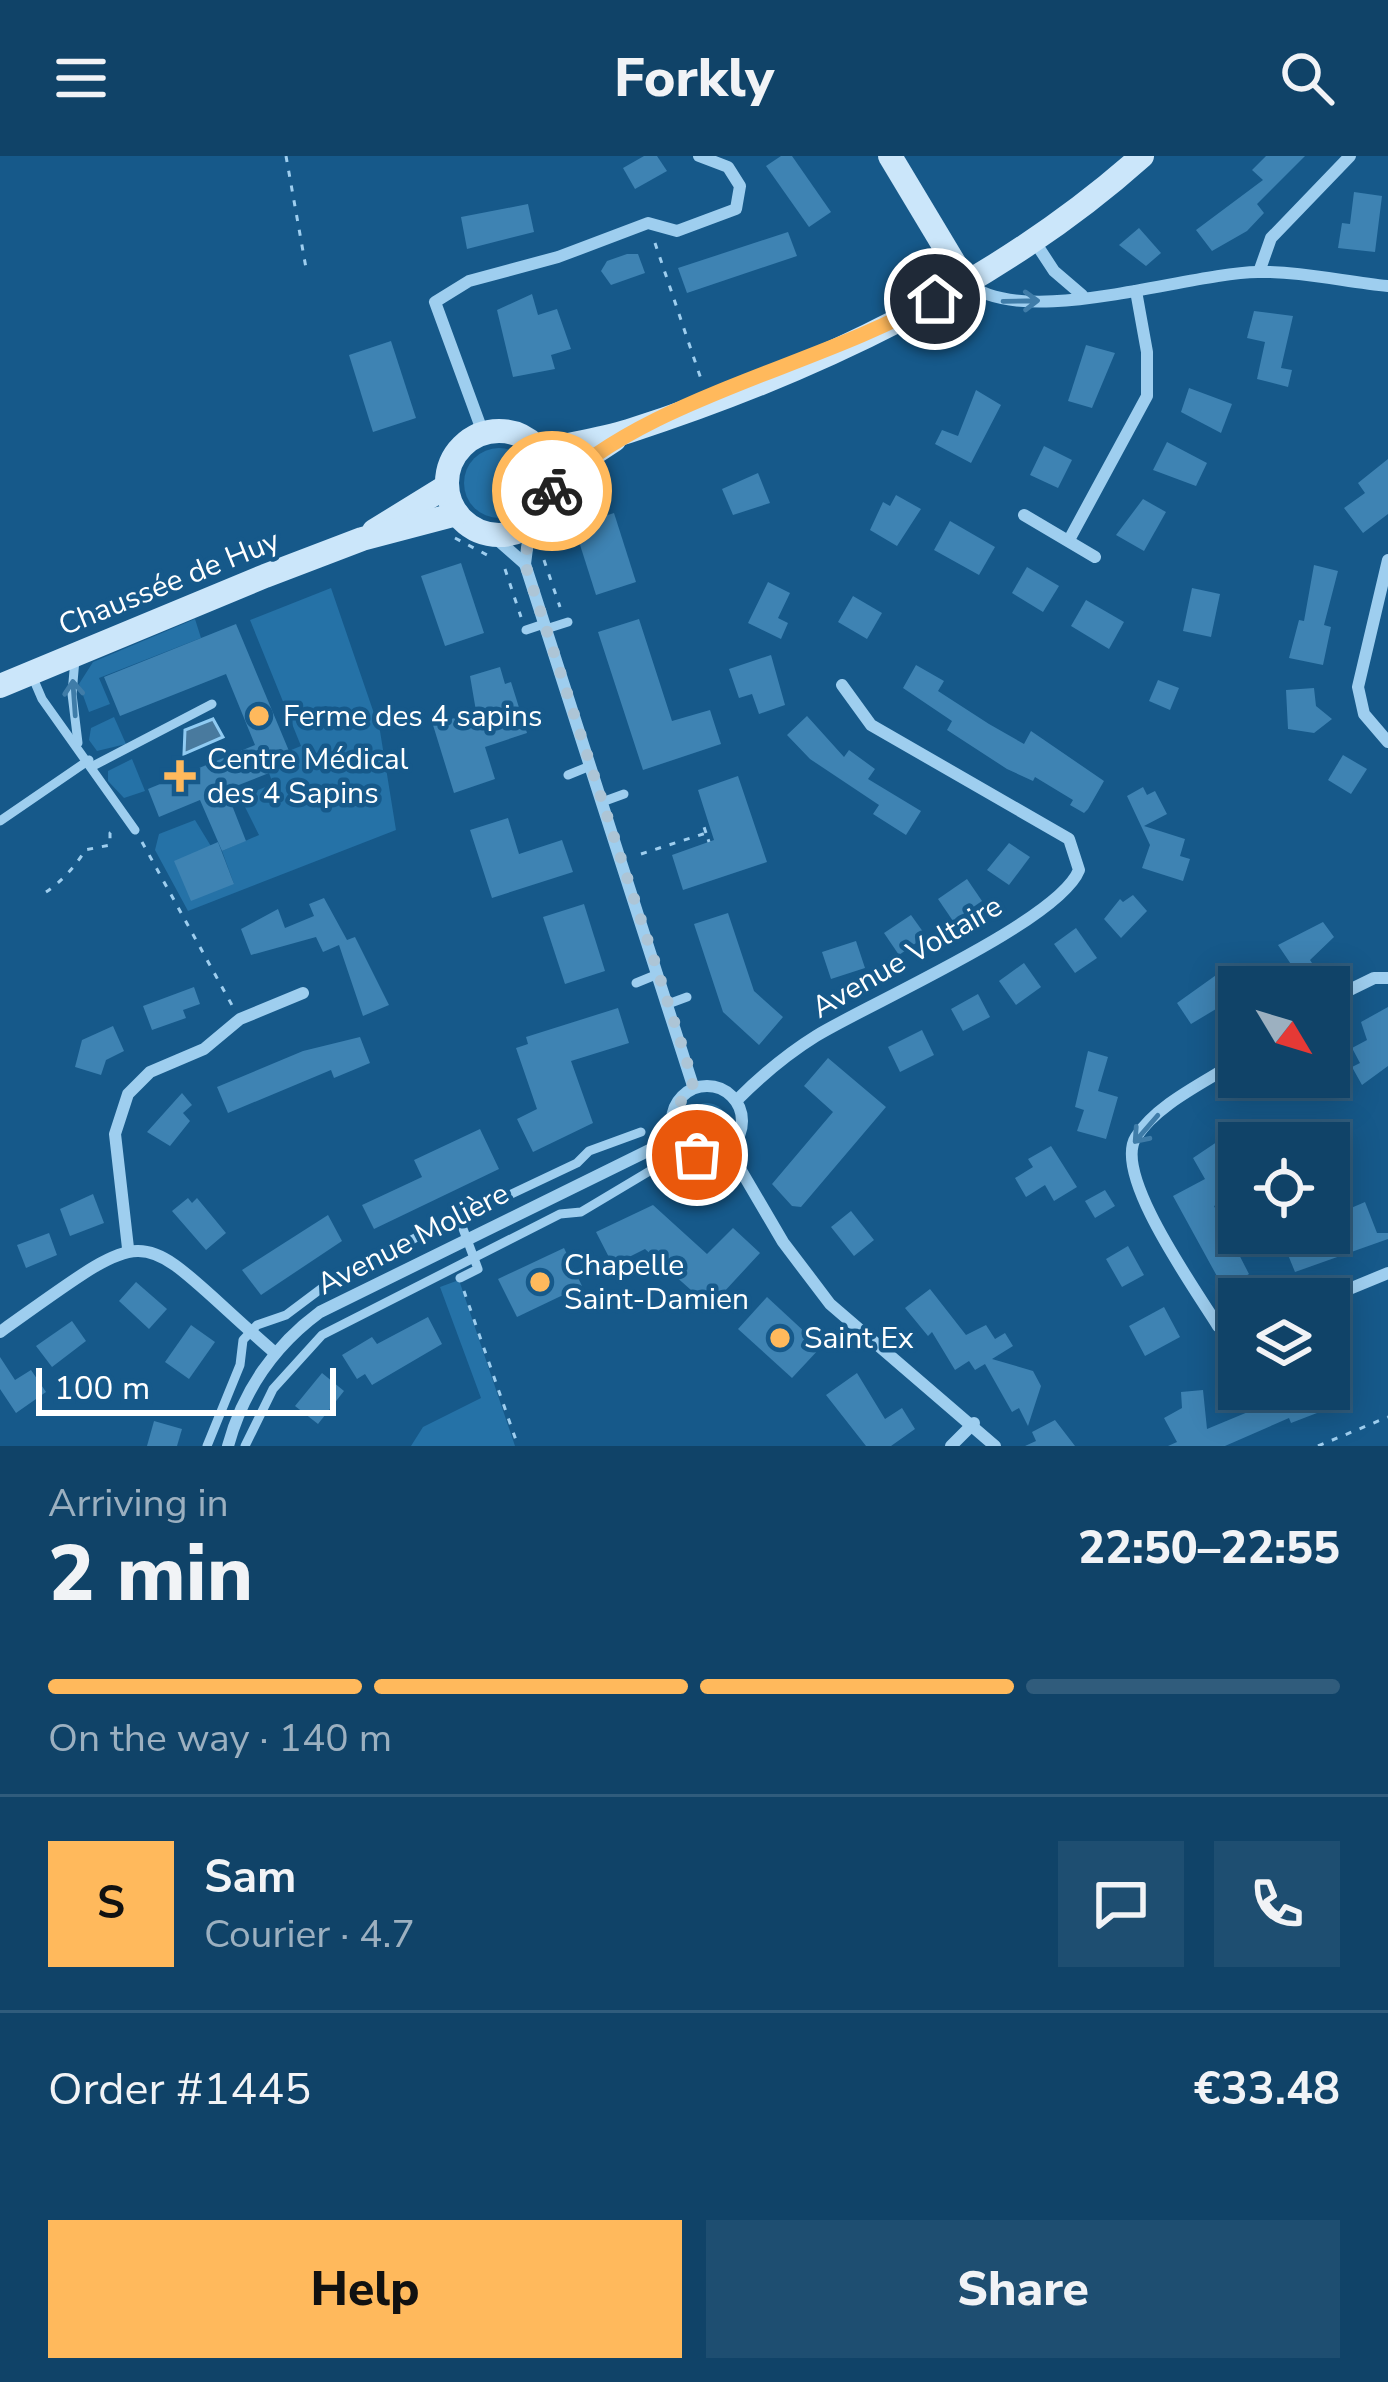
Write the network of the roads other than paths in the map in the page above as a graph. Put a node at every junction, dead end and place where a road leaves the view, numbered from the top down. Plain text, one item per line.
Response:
1 (699, 156) edge
2 (890, 156) edge
3 (1142, 156) edge
4 (1350, 156) edge
5 (1032, 238) junction
6 (1258, 272) junction
7 (965, 281) junction
8 (1388, 286) edge
9 (1136, 291) junction
10 (1083, 296) junction
11 (626, 432) junction
12 (483, 433) junction
13 (540, 451) junction
14 (447, 486) junction
15 (550, 494) junction
16 (457, 514) junction
17 (1024, 515) dead end
18 (530, 524) junction
19 (492, 535) junction
20 (362, 539) junction
21 (1069, 540) junction
22 (1095, 557) dead end
23 (1388, 560) edge
24 (525, 564) junction
25 (568, 622) dead end
26 (524, 624) road end
27 (545, 627) junction
28 (75, 652) junction
29 (31, 673) junction
30 (842, 685) dead end
31 (0, 686) edge
32 (212, 704) dead end
33 (1388, 742) edge
34 (78, 743) junction
35 (91, 763) junction
36 (590, 766) junction
37 (568, 776) dead end
38 (624, 794) dead end
39 (602, 802) junction
40 (0, 821) edge
41 (131, 826) road end
42 (658, 974) junction
43 (1388, 978) edge
44 (636, 982) dead end
45 (1350, 990) edge
46 (303, 993) dead end
47 (687, 998) dead end
48 (668, 1004) junction
49 (1218, 1074) edge
50 (693, 1086) junction
51 (737, 1100) junction
52 (641, 1132) dead end
53 (676, 1137) junction
54 (729, 1150) junction
55 (577, 1163) junction
56 (653, 1169) dead end
57 (586, 1180) junction
58 (596, 1199) junction
59 (459, 1218) junction
60 (468, 1237) junction
61 (128, 1248) junction
62 (476, 1255) junction
63 (1388, 1273) edge
64 (460, 1278) road end
65 (1350, 1289) edge
66 (1218, 1326) edge
67 (251, 1331) junction
68 (0, 1332) edge
69 (275, 1353) junction
70 (290, 1367) junction
71 (974, 1423) junction
72 (207, 1446) edge
73 (228, 1446) edge
74 (245, 1446) edge
75 (952, 1446) edge
76 (995, 1446) edge

1 - 12 street
2 - 7 main road
3 - 5 main road
4 - 6 street
5 - 7 main road
5 - 10 street
6 - 8 street
6 - 9 street
7 -> 10 street
7 - 11 main road
9 - 10 street
9 - 21 street
11 - 13 main road
11 - 15 main road
12 - 13 main road
12 - 14 main road
13 - 15 main road
14 - 16 main road
14 - 20 main road, Chaussée de Huy
15 - 18 main road
16 - 19 main road
16 - 20 main road, Chaussée de Huy
17 - 21 street
18 - 19 main road
18 - 24 street
19 - 24 street
20 - 28 main road, Chaussée de Huy
21 - 22 street
23 - 33 street
24 - 27 street
25 - 27 lane
26 - 27 lane
27 - 36 street
28 - 29 main road, Chaussée de Huy
34 -> 28 lane
29 - 31 main road, Chaussée de Huy
29 - 34 lane
30 - 51 street, Avenue Voltaire
32 - 35 lane
34 - 35 lane
35 - 40 lane
35 - 41 lane
36 - 37 lane
36 - 39 street
38 - 39 lane
39 - 42 street
42 - 44 lane
42 - 48 street
43 - 45 street
46 - 61 street
47 - 48 lane
48 - 50 street
49 -> 66 street
50 - 51 street
50 - 53 street
51 - 54 street
52 - 55 lane
53 - 54 street
53 - 57 street, Avenue Molière
54 - 71 street
55 - 57 lane
55 - 59 lane
56 - 58 lane
57 - 58 lane
57 - 60 street, Avenue Molière
58 - 62 lane
59 - 60 lane
59 - 67 lane
60 - 62 lane
60 - 69 street, Avenue Molière
61 - 67 street
61 - 68 street
62 - 64 lane
62 - 70 lane
63 - 65 street
67 - 69 street
67 - 72 lane
69 - 70 lane
69 - 73 street, Avenue Molière
70 - 74 lane
71 - 75 street
71 - 76 street

